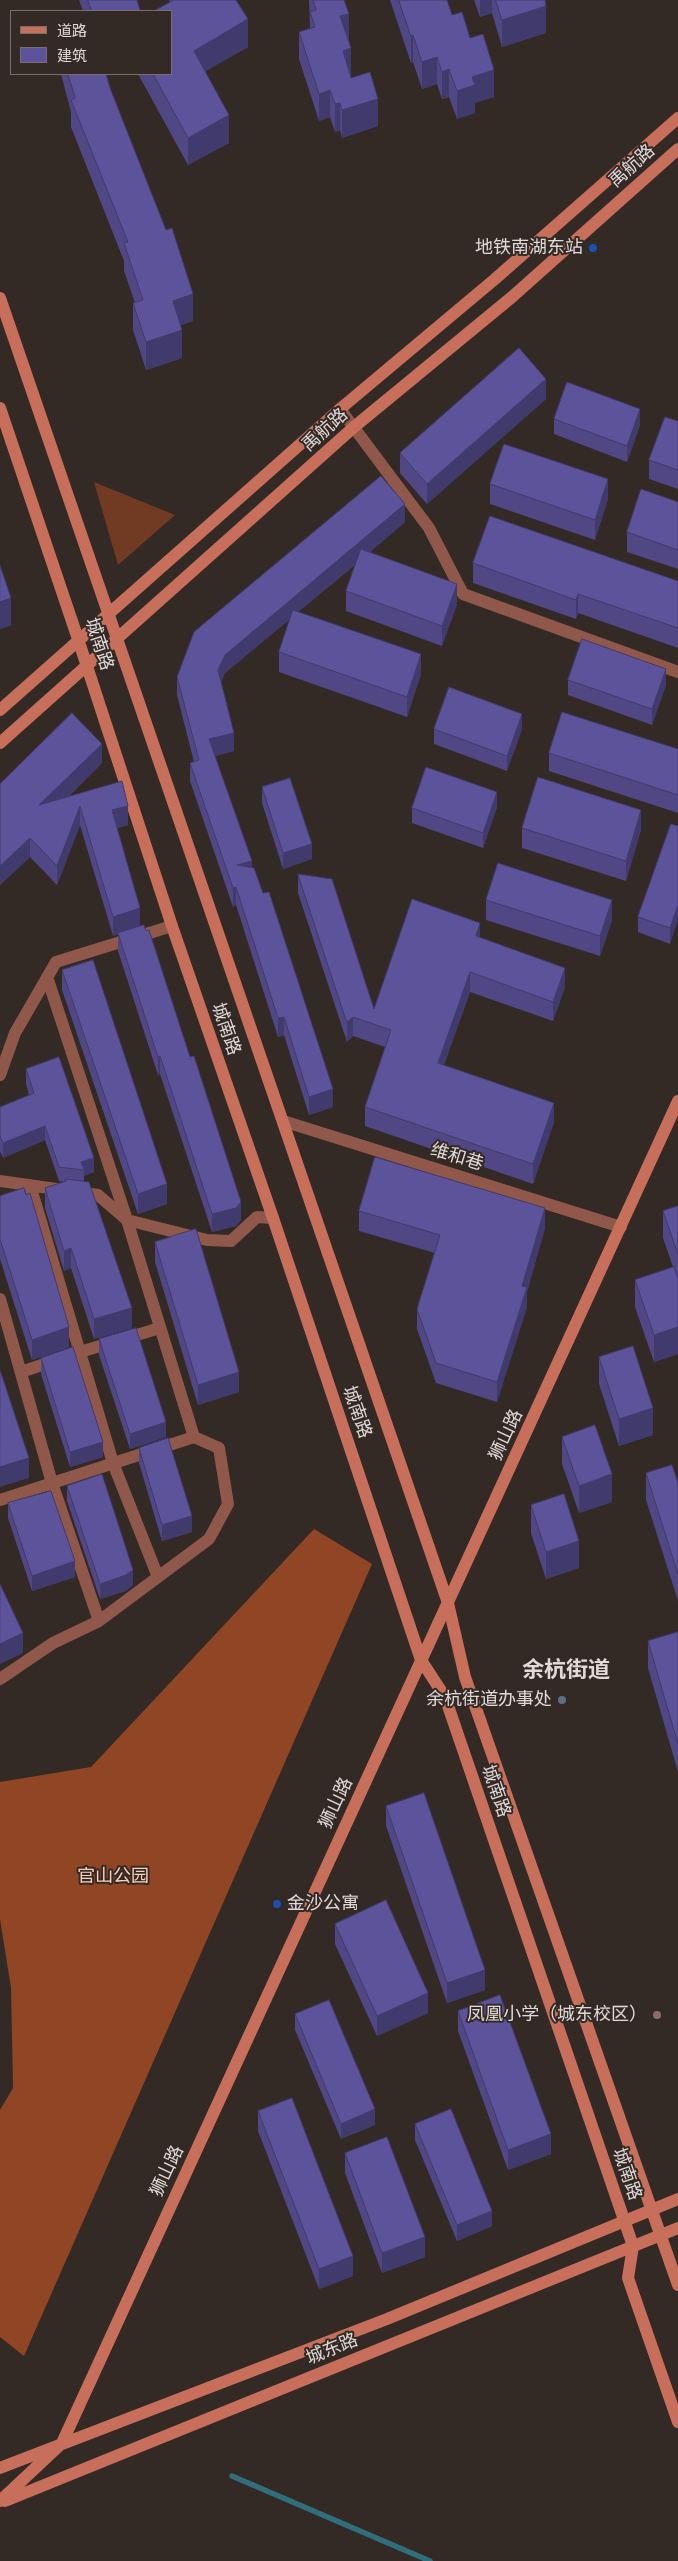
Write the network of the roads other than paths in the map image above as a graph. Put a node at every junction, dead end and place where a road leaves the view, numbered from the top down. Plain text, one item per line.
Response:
1 (678, 118) edge
2 (678, 149) edge
3 (0, 298) edge
4 (0, 408) edge
5 (340, 409) junction
6 (354, 427) junction
7 (109, 616) junction
8 (118, 640) junction
9 (79, 642) junction
10 (87, 666) junction
11 (678, 672) edge
12 (0, 710) edge
13 (0, 743) edge
14 (172, 926) junction
15 (47, 977) junction
16 (0, 1076) edge
17 (678, 1103) edge
18 (283, 1121) junction
19 (0, 1181) edge
20 (30, 1185) junction
21 (273, 1218) junction
22 (126, 1220) junction
23 (621, 1227) junction
24 (0, 1299) edge
25 (160, 1328) junction
26 (80, 1352) junction
27 (21, 1372) junction
28 (194, 1437) junction
29 (113, 1463) junction
30 (52, 1482) junction
31 (0, 1500) edge
32 (158, 1577) junction
33 (448, 1603) junction
34 (98, 1621) junction
35 (422, 1660) junction
36 (0, 1680) edge
37 (678, 2199) edge
38 (652, 2209) junction
39 (624, 2220) junction
40 (678, 2228) edge
41 (661, 2235) junction
42 (633, 2246) junction
43 (678, 2286) edge
44 (678, 2422) edge
45 (62, 2443) junction
46 (0, 2468) edge
47 (0, 2502) edge

1 - 5 main road, 禹航路
2 - 6 main road, 禹航路
3 - 7 main road, 城南路
4 - 9 main road, 城南路
5 - 6 street
5 - 7 main road, 禹航路
6 - 8 main road, 禹航路
6 - 11 street
7 - 8 main road, 城南路
7 - 9 main road, 禹航路
8 - 10 main road, 禹航路
8 - 18 main road, 城南路
9 - 10 main road, 城南路
9 - 12 main road, 禹航路
10 - 13 main road, 禹航路
10 - 14 main road, 城南路
14 - 15 street
14 - 21 main road, 城南路
15 - 16 street
15 - 22 street
17 - 23 main road, 狮山路
18 - 23 street, 维和巷
18 - 33 main road, 城南路
19 - 20 street
20 - 22 street
20 - 26 street
21 - 22 street
21 - 35 main road, 城南路
22 - 25 street
23 - 33 main road, 狮山路
24 - 27 street
25 - 26 street
25 - 28 street
26 - 27 street
26 - 29 street
27 - 30 street
28 - 29 street
28 - 32 street
29 - 30 street
29 - 32 street
30 - 31 street
30 - 34 street
32 - 34 street
33 - 35 main road, 狮山路
33 - 38 main road, 城南路
34 - 36 street
35 - 39 main road, 城南路
35 - 45 main road, 狮山路
37 - 38 main road, 城东路
38 - 39 main road, 城东路
38 - 41 main road, 城南路
39 - 42 main road, 城南路
39 - 45 main road, 城东路
40 - 41 main road, 城东路
41 - 42 main road, 城东路
41 - 43 main road, 城南路
42 - 44 main road, 城南路
42 - 47 main road, 城东路
45 - 46 main road, 城东路
45 - 47 main road, 狮山路

